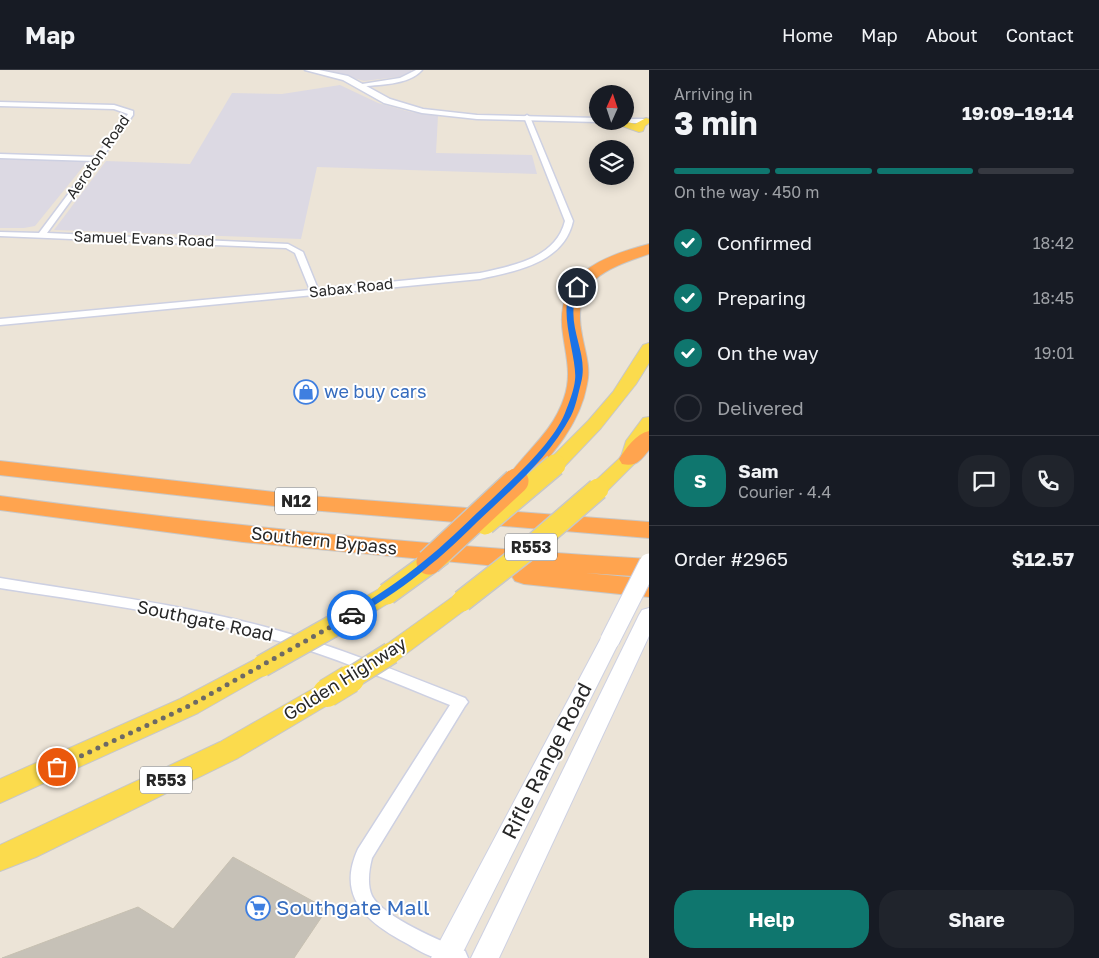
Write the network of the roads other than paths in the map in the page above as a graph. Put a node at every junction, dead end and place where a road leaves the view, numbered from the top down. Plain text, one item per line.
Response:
1 (309, 70) edge
2 (419, 70) edge
3 (359, 85) junction
4 (0, 104) edge
5 (527, 118) junction
6 (589, 119) edge
7 (0, 156) edge
8 (97, 158) junction
9 (1, 234) edge
10 (42, 236) junction
11 (0, 246) edge
12 (645, 250) edge
13 (315, 292) junction
14 (0, 322) edge
15 (649, 348) edge
16 (649, 422) edge
17 (649, 437) edge
18 (630, 459) junction
19 (0, 468) edge
20 (0, 503) edge
21 (649, 520) edge
22 (137, 522) junction
23 (593, 526) junction
24 (649, 530) edge
25 (429, 562) junction
26 (649, 563) edge
27 (649, 568) edge
28 (0, 583) edge
29 (649, 588) edge
30 (646, 621) edge
31 (0, 791) edge
32 (0, 858) edge
33 (450, 956) edge
34 (485, 958) edge

1 - 3 street
2 - 3 street
3 - 5 street
4 - 8 street, Aeroton Road
5 - 6 street
5 - 13 street, Sabax Road
7 - 8 street
8 - 10 street, Aeroton Road
9 - 10 street, Samuel Evans Road
9 - 11 street
10 - 13 street, Samuel Evans Road
12 - 25 highway, bridge
13 - 14 street, Sabax Road
15 - 25 main road, bridge
16 - 18 main road
17 - 18 highway, Golden Highway / R553
18 - 32 main road, Golden Highway / R553, bridge
19 - 23 highway, Southern Bypass / N12
20 - 22 highway, Southern Bypass / N12
21 - 23 highway
22 - 27 highway, Southern Bypass / N12
22 - 29 highway
23 - 24 highway, Southern Bypass / N12
25 - 31 main road, bridge
26 - 33 main road, Rifle Range Road, bridge
28 - 33 street, Southgate Road
30 - 34 main road, Rifle Range Road

